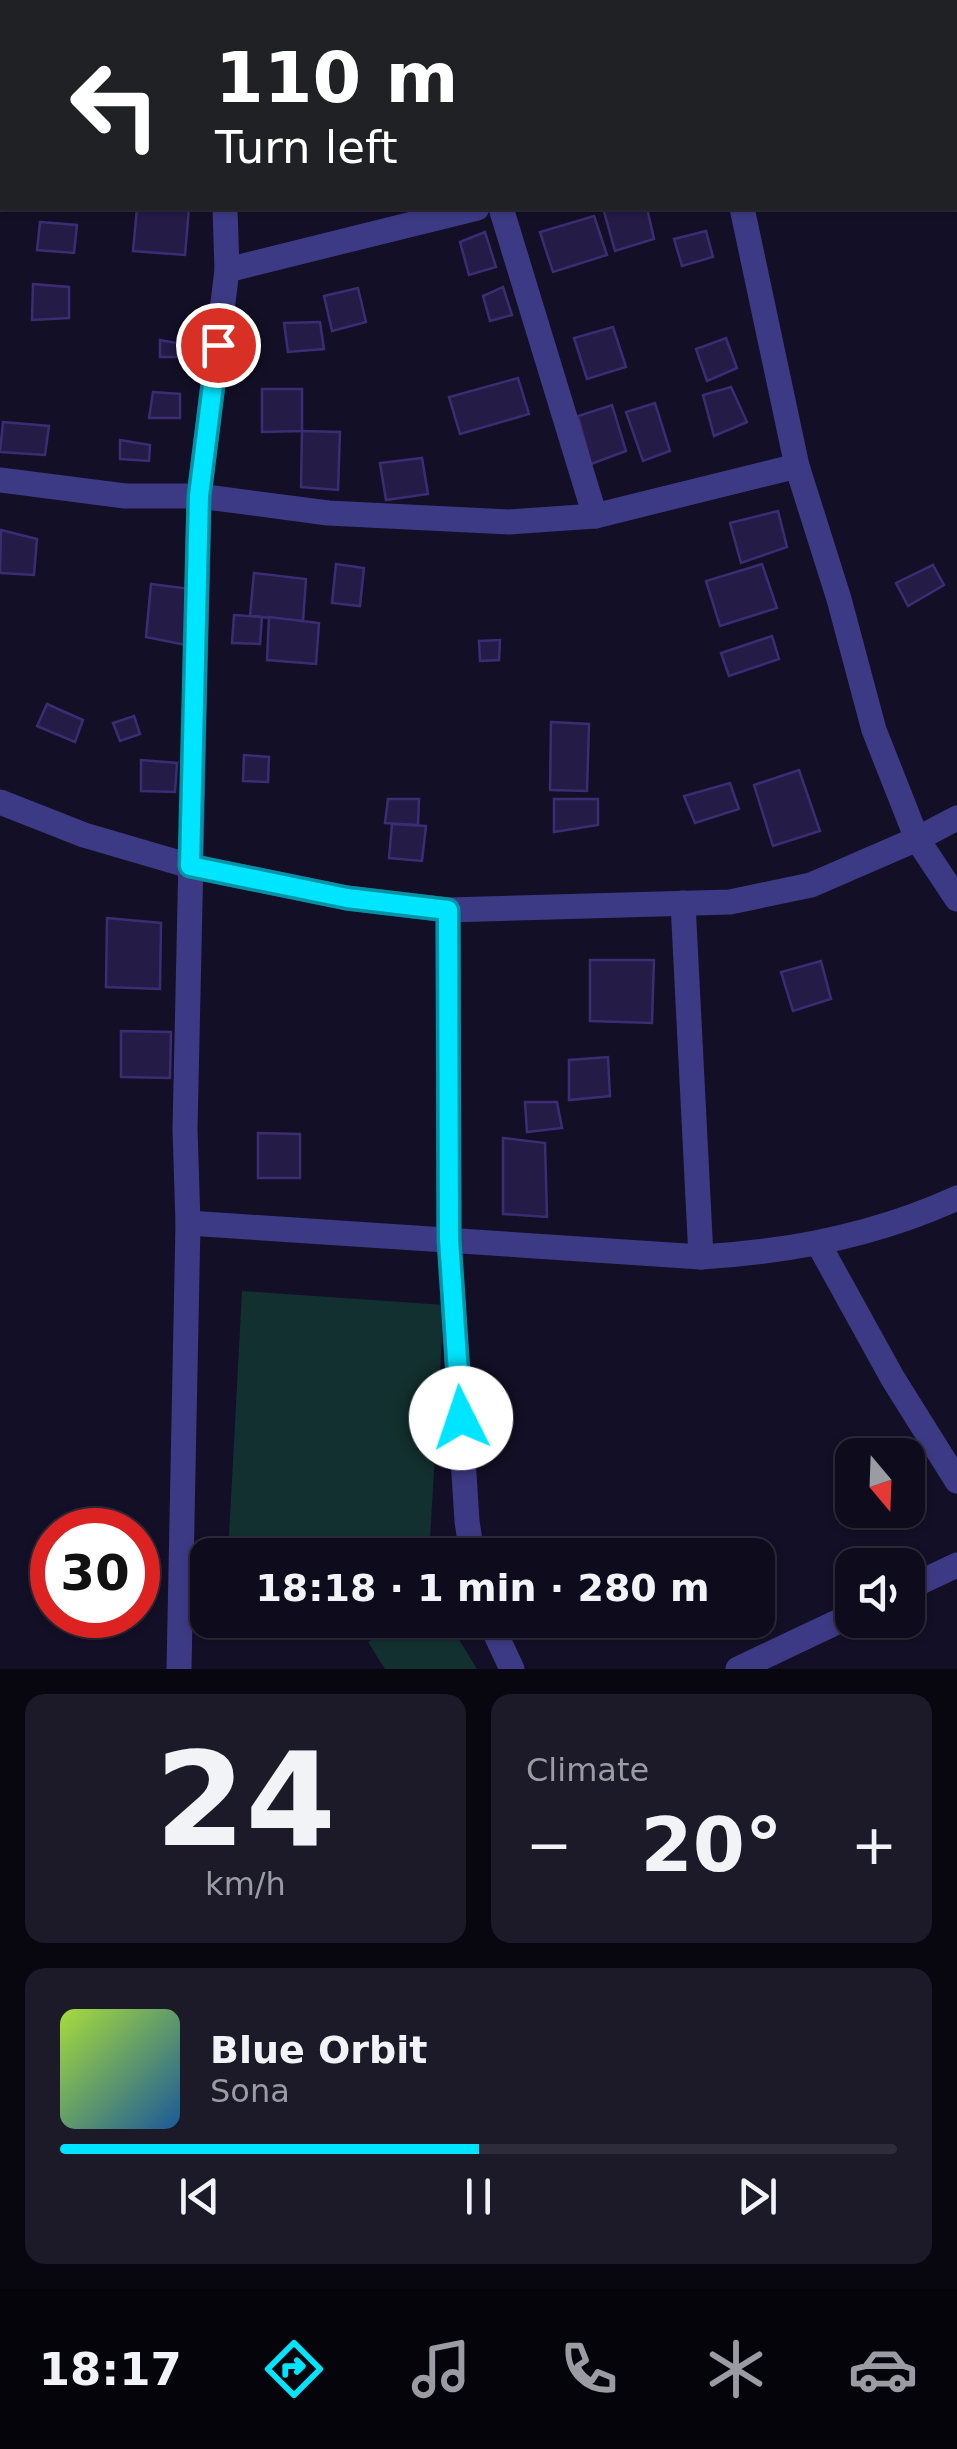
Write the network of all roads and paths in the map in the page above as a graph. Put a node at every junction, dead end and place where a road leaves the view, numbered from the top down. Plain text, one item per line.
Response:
1 (225, 210) edge
2 (469, 210) edge
3 (502, 210) edge
4 (742, 210) edge
5 (227, 270) junction
6 (797, 466) junction
7 (0, 480) edge
8 (199, 496) junction
9 (595, 516) junction
10 (0, 802) edge
11 (957, 818) edge
12 (917, 839) junction
13 (190, 866) junction
14 (957, 899) edge
15 (683, 903) junction
16 (448, 910) junction
17 (957, 1198) edge
18 (188, 1223) junction
19 (449, 1239) junction
20 (818, 1243) junction
21 (701, 1257) junction
22 (957, 1481) edge
23 (470, 1538) edge
24 (957, 1565) edge
25 (925, 1580) edge
26 (835, 1622) edge
27 (498, 1638) edge
28 (180, 1669) edge
29 (512, 1669) edge
30 (738, 1669) edge

1 - 5 street
2 - 5 street
3 - 9 street
4 - 6 street
5 - 8 street
6 - 9 street
6 - 12 street
7 - 8 street
8 - 9 street
8 - 13 street
10 - 13 street
11 - 12 street
12 - 14 street
12 - 15 street
13 - 16 street
13 - 18 street
15 - 16 street
15 - 21 street
16 - 19 street
17 - 20 street
18 - 19 street
18 - 28 street
19 - 21 street
19 - 23 street
20 - 21 street
20 - 22 street
24 - 25 street
26 - 30 street
27 - 29 street

